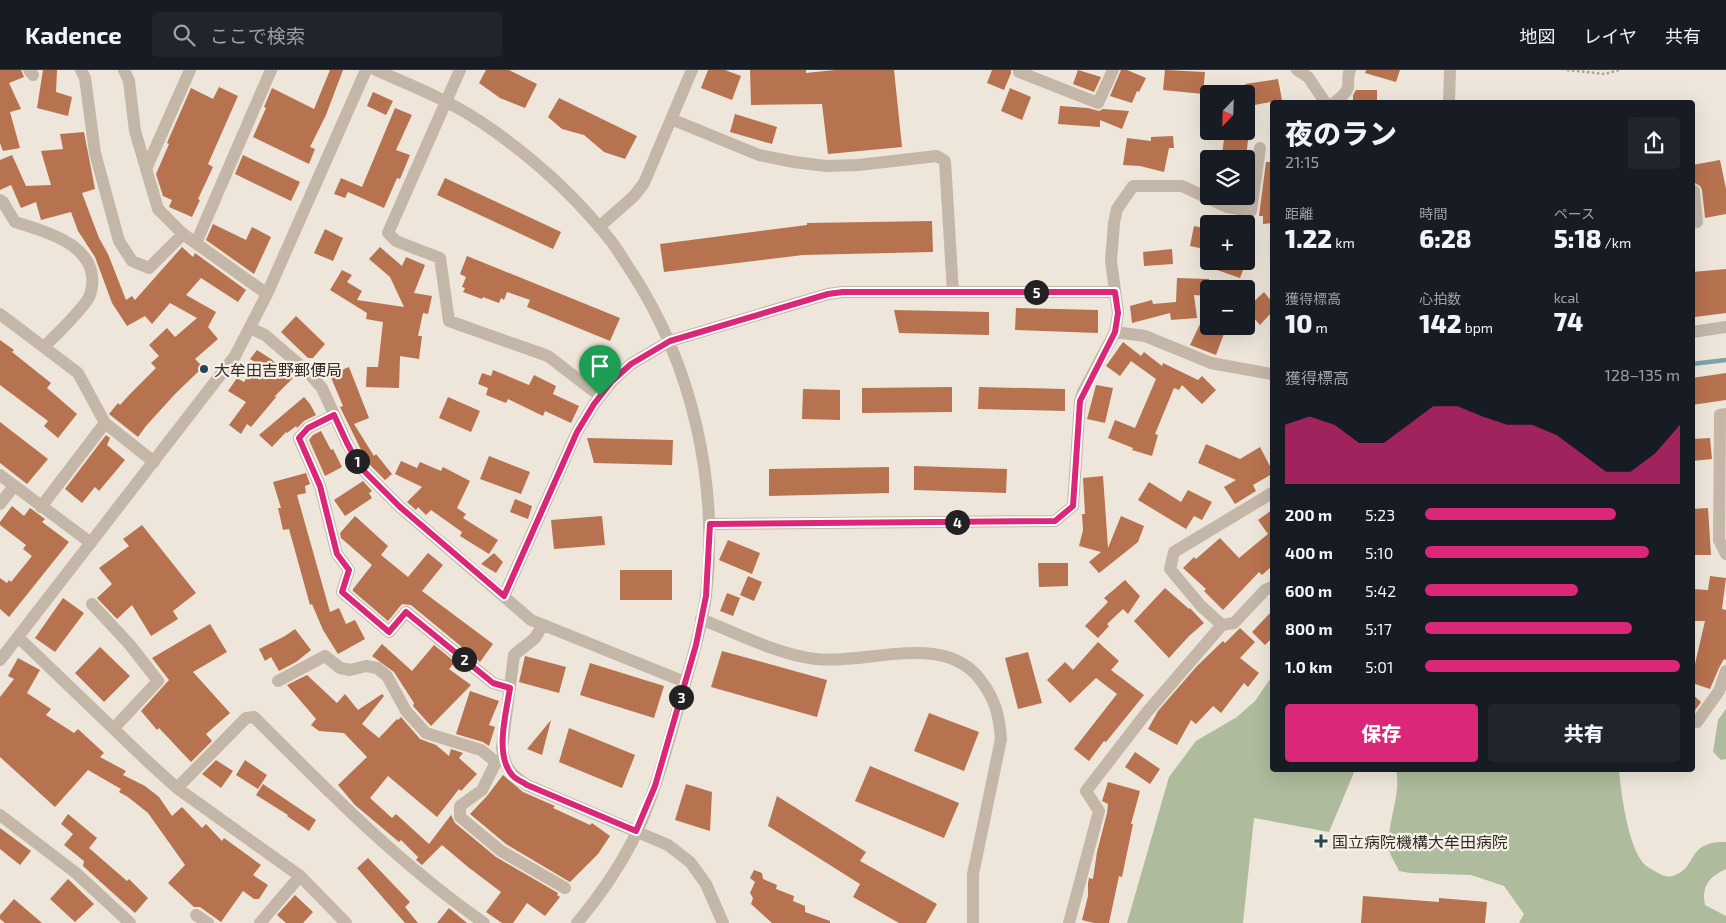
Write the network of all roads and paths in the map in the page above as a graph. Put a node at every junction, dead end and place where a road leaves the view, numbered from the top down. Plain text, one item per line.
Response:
1 (81, 70) edge
2 (124, 70) edge
3 (190, 70) edge
4 (271, 70) edge
5 (366, 70) edge
6 (376, 70) edge
7 (460, 70) edge
8 (692, 70) edge
9 (1019, 70) edge
10 (1113, 70) edge
11 (1297, 70) edge
12 (1350, 70) edge
13 (1450, 70) edge
14 (1567, 70) edge
15 (1619, 70) edge
16 (1324, 100) edge
17 (1339, 100) edge
18 (1449, 100) edge
19 (446, 102) junction
20 (671, 120) junction
21 (1260, 148) dead end
22 (146, 169) junction
23 (0, 200) edge
24 (1695, 201) edge
25 (1695, 222) edge
26 (599, 227) junction
27 (183, 234) junction
28 (196, 243) junction
29 (953, 292) junction
30 (1115, 292) junction
31 (267, 294) junction
32 (0, 314) edge
33 (1726, 327) edge
34 (250, 328) junction
35 (1115, 332) junction
36 (1695, 332) edge
37 (670, 341) junction
38 (44, 348) junction
39 (1270, 374) edge
40 (600, 396) junction
41 (1726, 414) edge
42 (334, 415) junction
43 (105, 423) junction
44 (154, 462) junction
45 (0, 475) edge
46 (14, 486) junction
47 (1270, 494) edge
48 (0, 504) edge
49 (42, 507) junction
50 (1722, 520) edge
51 (710, 524) junction
52 (92, 543) junction
53 (1726, 554) edge
54 (1270, 588) edge
55 (504, 596) junction
56 (92, 604) dead end
57 (701, 620) junction
58 (543, 625) junction
59 (1222, 626) junction
60 (18, 638) junction
61 (0, 660) edge
62 (1726, 671) edge
63 (278, 681) dead end
64 (685, 682) junction
65 (510, 688) junction
66 (1697, 722) dead end
67 (114, 728) junction
68 (500, 761) junction
69 (177, 788) junction
70 (0, 815) edge
71 (636, 831) junction
72 (300, 876) junction
73 (565, 888) dead end
74 (196, 915) dead end
75 (130, 923) edge
76 (208, 923) edge
77 (260, 923) edge
78 (346, 923) edge
79 (484, 923) edge
80 (577, 923) edge
81 (722, 923) edge
82 (973, 923) edge
83 (1069, 923) edge

1 - 27 street
2 - 22 street
3 - 22 street
4 - 28 street
5 - 31 street
6 - 19 street
7 - 19 street
8 - 20 street
9 - 10 street
11 - 16 street
12 - 17 street
13 - 18 street
14 - 15 path
19 - 26 street
19 - 40 street
20 - 26 street
20 - 29 street
21 - 30 street
22 - 27 street
23 - 38 street
24 - 25 street
26 - 37 street
27 - 28 street
28 - 31 street
29 - 30 street
29 - 37 street
30 - 35 street
31 - 34 street
32 - 38 street
33 - 36 street
34 - 42 street
34 - 44 street
35 - 39 street
35 - 51 street
37 - 40 street
37 - 51 street
38 - 43 street
40 - 55 street
41 - 50 street
42 - 55 street
42 - 65 street
43 - 44 street
43 - 49 street
44 - 52 street
45 - 46 street
46 - 48 street
46 - 49 street
47 - 59 street
49 - 52 street
50 - 53 street
51 - 57 street
52 - 60 street
54 - 59 street
55 - 58 street
56 - 67 street
57 - 64 street
57 - 82 street
58 - 64 street
58 - 65 street
59 - 83 street
60 - 61 street
60 - 67 street
62 - 66 street
63 - 68 street
64 - 71 street
65 - 68 street
67 - 69 street
68 - 71 street
68 - 73 street
69 - 72 street
69 - 79 street
70 - 75 street
71 - 80 street
71 - 81 street
72 - 77 street
72 - 78 street
74 - 76 street

